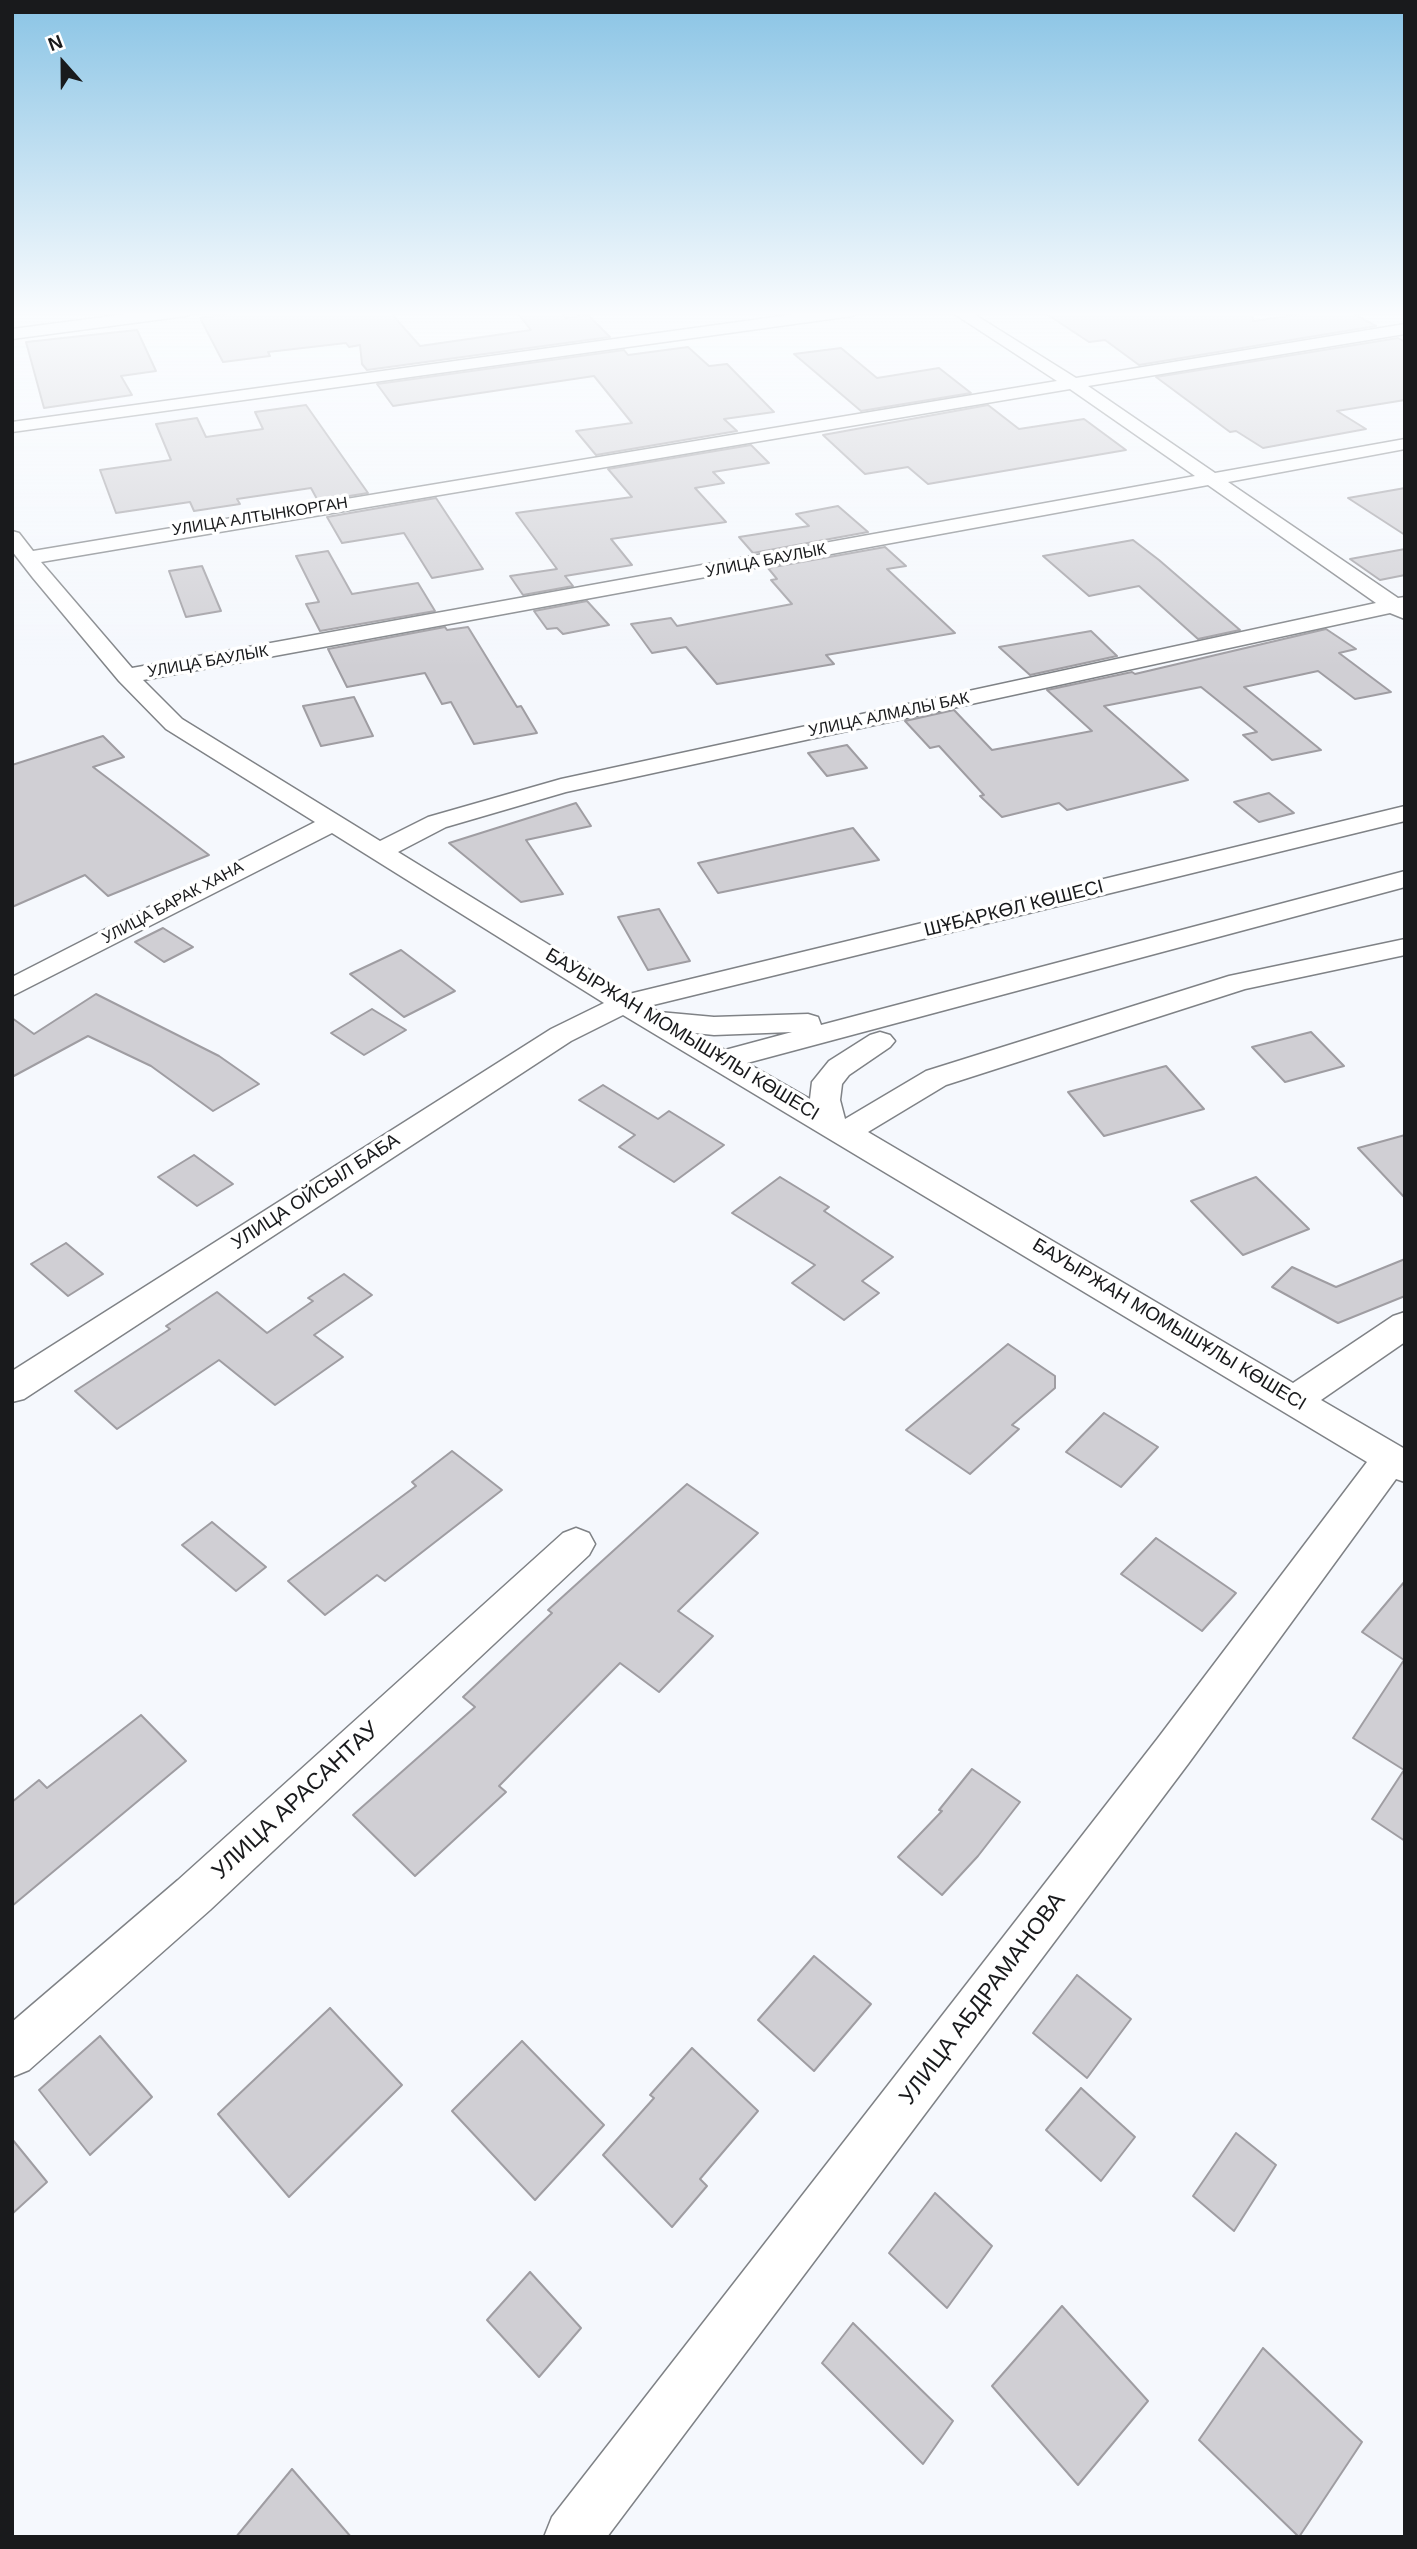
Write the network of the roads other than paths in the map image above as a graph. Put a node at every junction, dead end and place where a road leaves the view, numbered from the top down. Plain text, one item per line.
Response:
1 (797, 430) edge
2 (1141, 430) edge
3 (1405, 444) edge
4 (1212, 478) junction
5 (25, 562) edge
6 (1401, 607) edge
7 (127, 676) junction
8 (1405, 813) edge
9 (335, 822) junction
10 (381, 850) junction
11 (1405, 878) edge
12 (1405, 901) edge
13 (1405, 947) edge
14 (12, 988) edge
15 (624, 1004) junction
16 (894, 1014) junction
17 (651, 1020) junction
18 (880, 1041) junction
19 (719, 1061) junction
20 (748, 1077) junction
21 (837, 1127) junction
22 (1405, 1325) edge
23 (12, 1389) edge
24 (1294, 1400) junction
25 (1398, 1463) edge
26 (576, 1544) dead end
27 (12, 2053) edge
28 (572, 2537) edge

1 - 5 street, УЛИЦА АЛТЫНКОРГАН
2 - 4 street
3 - 4 street, УЛИЦА БАУЛЫК
4 - 6 street
4 - 7 street, УЛИЦА БАУЛЫК
5 - 7 street, БАУЫРЖАН МОМЫШҰЛЫ КӨШЕСІ
6 - 10 street, УЛИЦА АЛМАЛЫ БАК
7 - 9 street, БАУЫРЖАН МОМЫШҰЛЫ КӨШЕСІ
8 - 15 street, ШҰБАРКӨЛ КӨШЕСІ
9 - 10 street, БАУЫРЖАН МОМЫШҰЛЫ КӨШЕСІ
9 - 14 street, УЛИЦА БАРАК ХАНА
10 - 15 street, БАУЫРЖАН МОМЫШҰЛЫ КӨШЕСІ
11 - 16 street
12 - 18 street
13 - 21 street
15 - 17 street, БАУЫРЖАН МОМЫШҰЛЫ КӨШЕСІ
15 - 23 street, УЛИЦА ОЙСЫЛ БАБА
16 - 17 street
16 - 19 street
17 - 19 street, БАУЫРЖАН МОМЫШҰЛЫ КӨШЕСІ
18 - 20 street
18 - 21 street
19 - 20 street, БАУЫРЖАН МОМЫШҰЛЫ КӨШЕСІ
20 - 21 street, БАУЫРЖАН МОМЫШҰЛЫ КӨШЕСІ
21 - 24 street, БАУЫРЖАН МОМЫШҰЛЫ КӨШЕСІ
22 - 24 street
24 - 25 street, БАУЫРЖАН МОМЫШҰЛЫ КӨШЕСІ
25 - 28 street, УЛИЦА АБДРАМАНОВА
26 - 27 street, УЛИЦА АРАСАНТАУ

